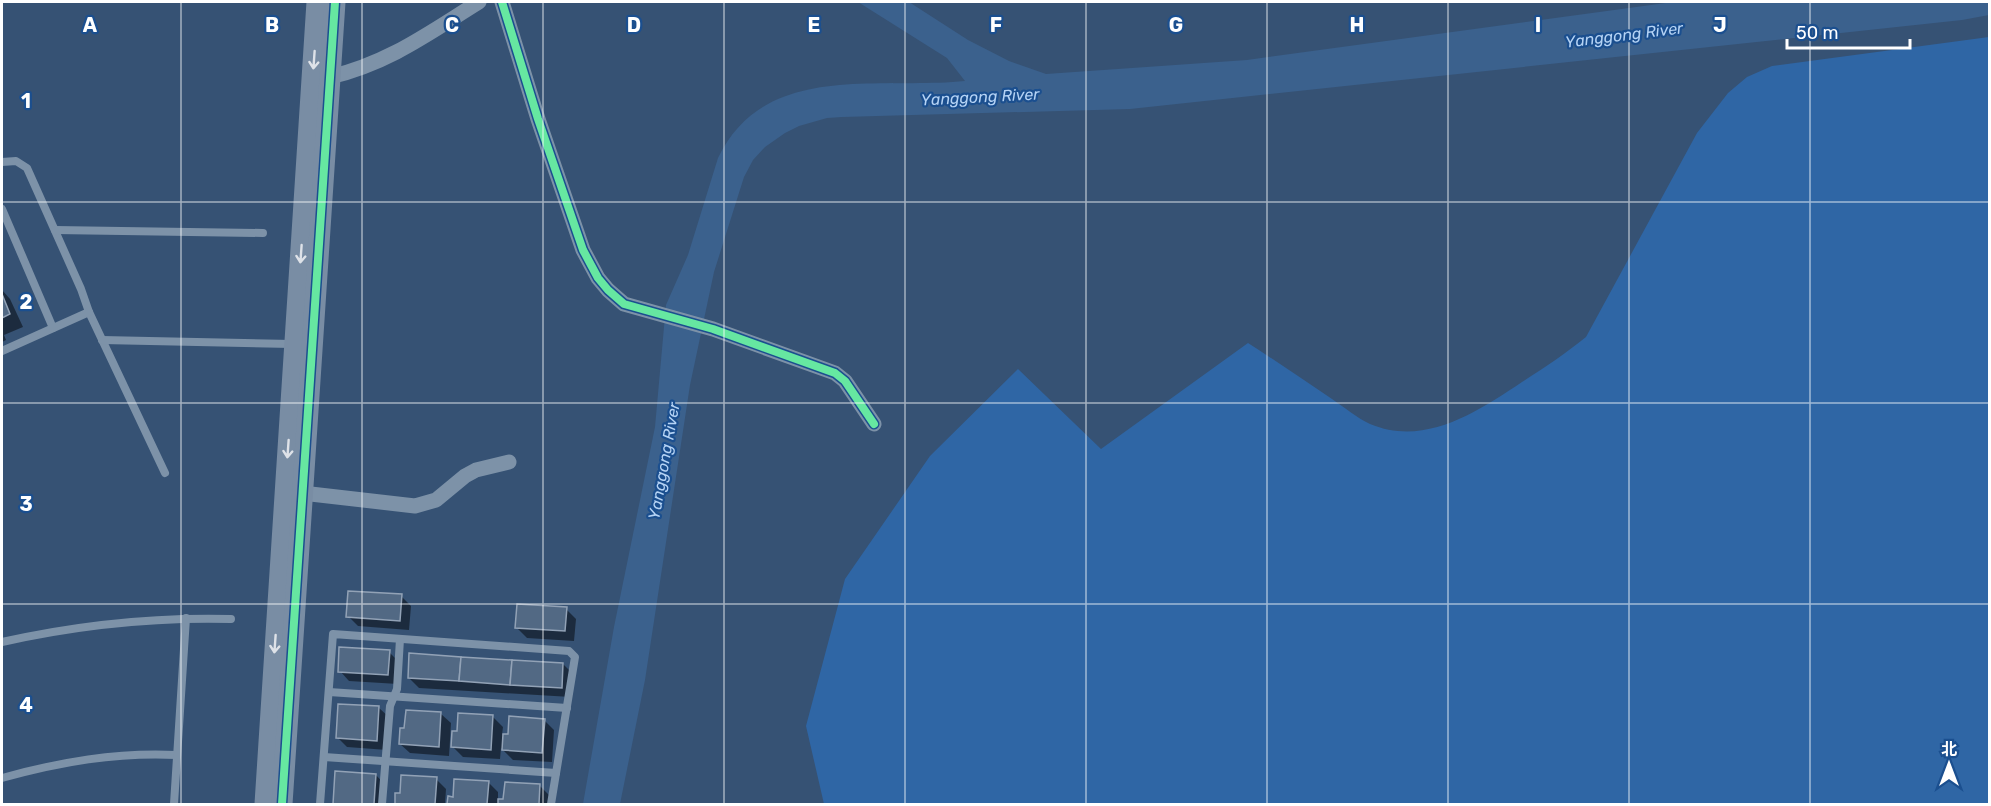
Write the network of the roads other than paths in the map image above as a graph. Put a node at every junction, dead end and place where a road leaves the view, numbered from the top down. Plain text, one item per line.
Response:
1 (317, 2) edge
2 (335, 2) edge
3 (479, 2) edge
4 (502, 2) edge
5 (330, 77) junction
6 (2, 162) edge
7 (2, 209) edge
8 (55, 230) junction
9 (263, 233) dead end
10 (88, 312) junction
11 (53, 328) junction
12 (102, 340) junction
13 (295, 344) junction
14 (2, 351) edge
15 (874, 424) dead end
16 (509, 462) dead end
17 (165, 472) dead end
18 (302, 493) junction
19 (186, 618) junction
20 (231, 619) dead end
21 (400, 639) junction
22 (2, 642) edge
23 (329, 692) junction
24 (394, 696) junction
25 (567, 708) junction
26 (177, 755) junction
27 (324, 757) junction
28 (386, 761) junction
29 (556, 773) junction
30 (2, 778) edge
31 (174, 804) edge
32 (265, 804) edge
33 (282, 804) edge
34 (320, 804) edge
35 (382, 804) edge
36 (551, 804) edge

1 -> 13 street
2 - 5 street
3 - 5 street
4 - 15 street
5 - 18 street
6 - 8 lane
7 - 11 lane
8 - 9 lane
8 - 10 lane
10 - 11 lane
10 - 12 lane
11 - 14 lane
12 - 13 lane
12 - 17 lane
13 -> 32 street
16 - 18 street
18 - 33 street
19 - 20 lane
19 - 22 lane
19 - 26 lane
21 - 23 lane
21 - 24 lane
21 - 25 lane
23 - 24 lane
23 - 27 lane
24 - 25 lane
24 - 28 lane
25 - 29 lane
26 - 30 lane
26 - 31 lane
27 - 28 lane
27 - 34 lane
28 - 29 lane
28 - 35 lane
29 - 36 lane

